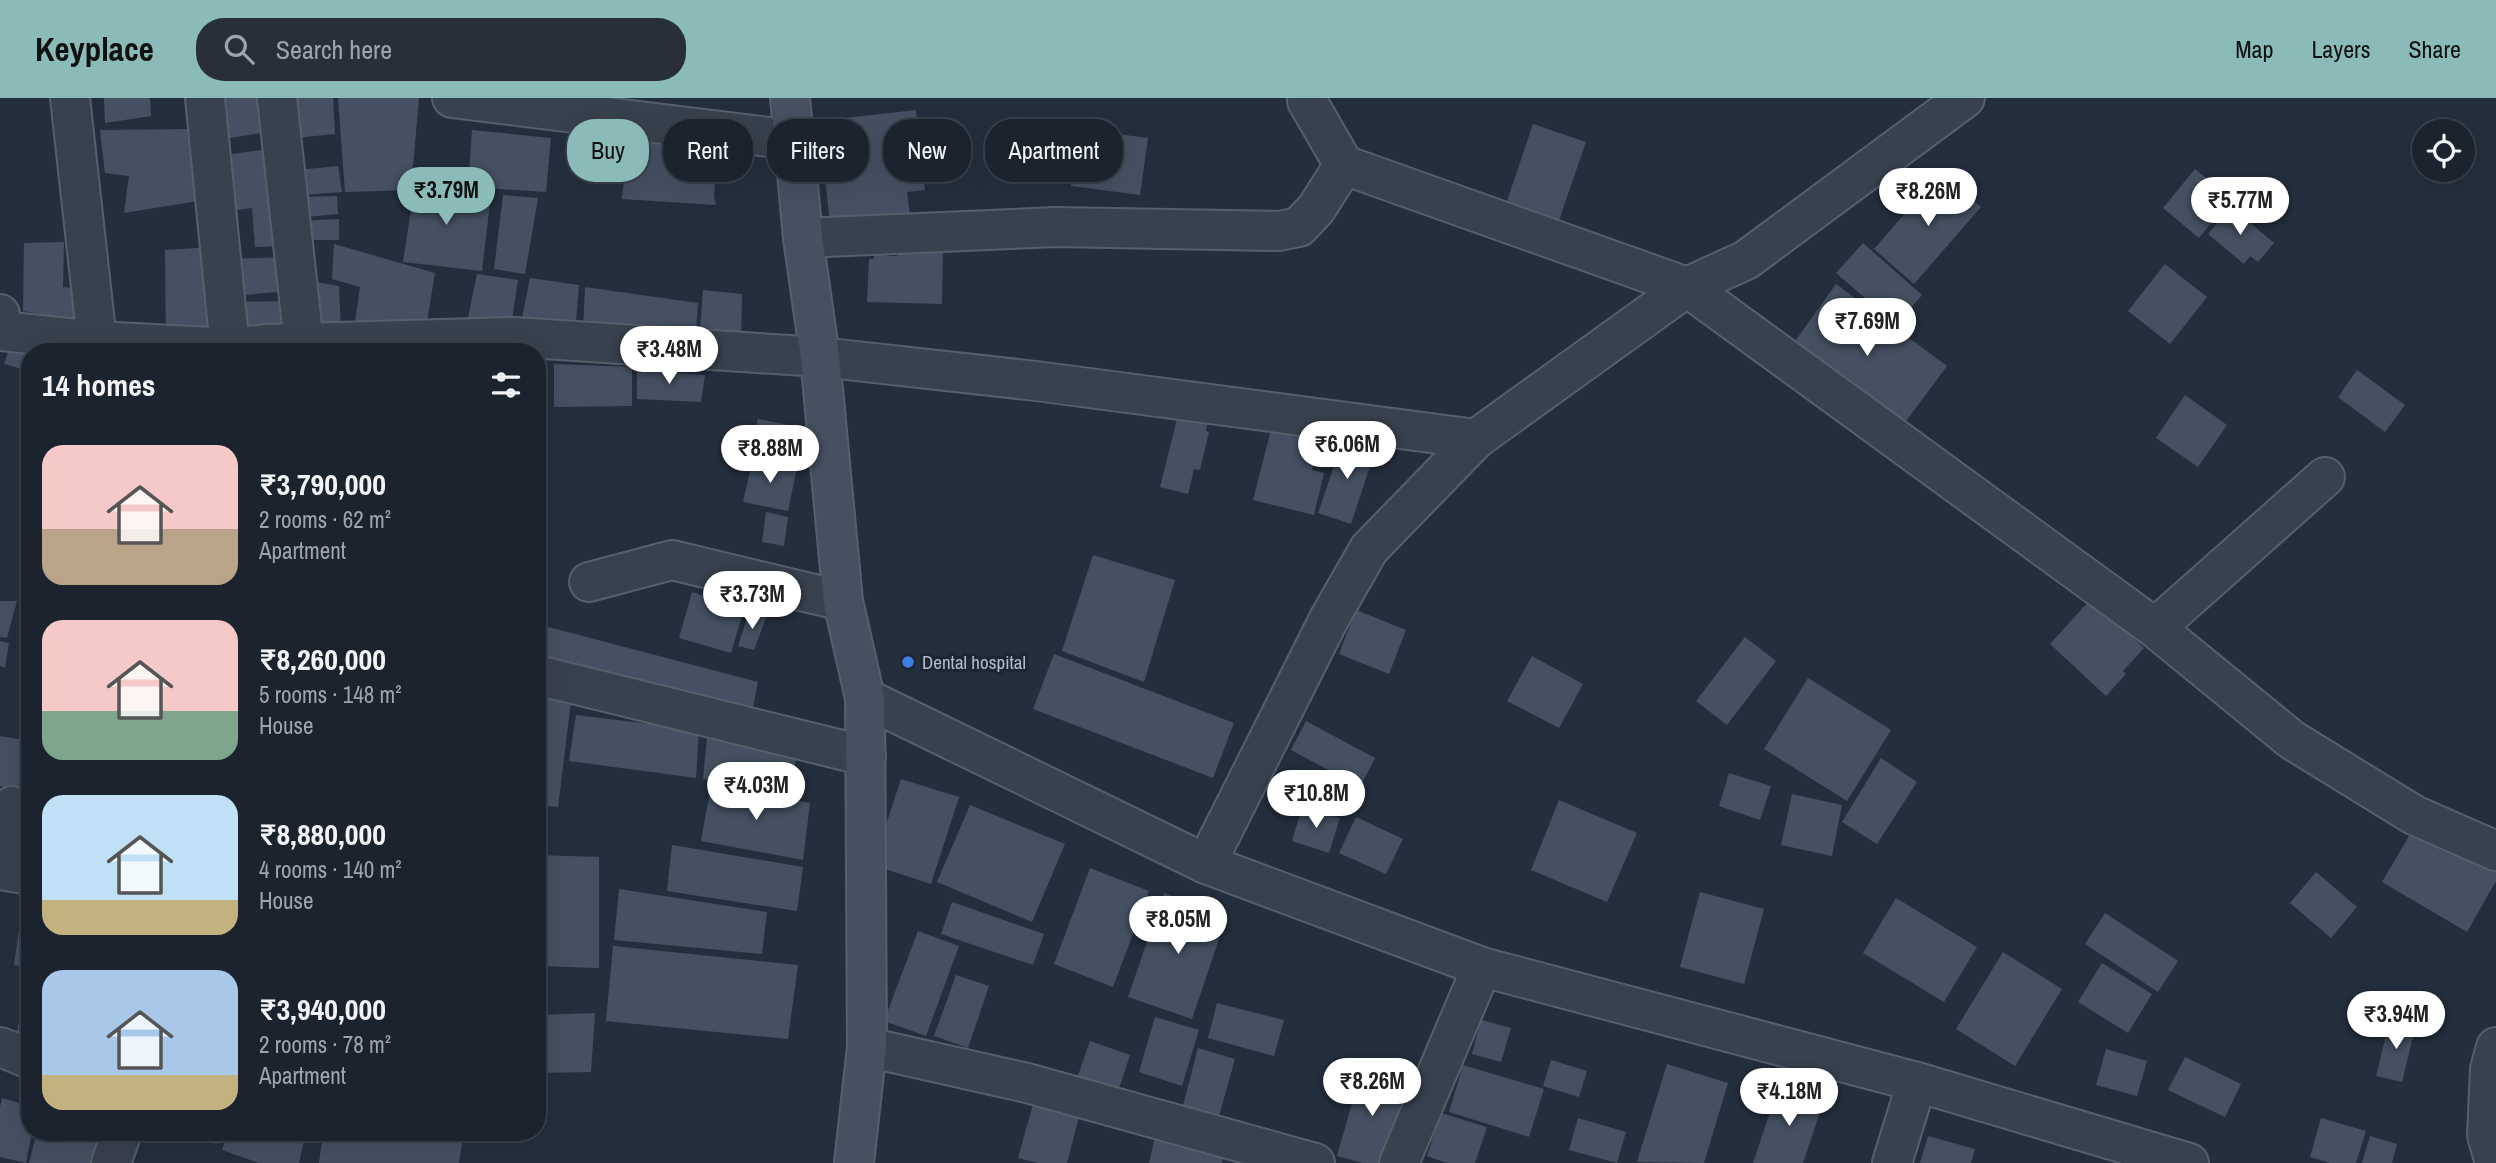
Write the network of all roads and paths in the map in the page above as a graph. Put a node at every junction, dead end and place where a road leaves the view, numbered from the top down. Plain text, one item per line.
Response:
1 (70, 98) edge
2 (205, 98) edge
3 (277, 98) edge
4 (452, 98) edge
5 (790, 98) edge
6 (1965, 98) edge
7 (1306, 99) edge
8 (792, 119) edge
9 (767, 137) edge
10 (1344, 165) junction
11 (797, 182) edge
12 (803, 238) junction
13 (1687, 287) junction
14 (0, 314) edge
15 (0, 331) edge
16 (97, 341) junction
17 (142, 343) edge
18 (253, 343) edge
19 (304, 343) edge
20 (334, 343) edge
21 (820, 358) junction
22 (1476, 439) junction
23 (2325, 477) dead end
24 (589, 582) dead end
25 (843, 601) junction
26 (2155, 628) junction
27 (546, 677) edge
28 (864, 698) junction
29 (866, 756) junction
30 (12, 806) dead end
31 (2496, 851) edge
32 (0, 859) edge
33 (1206, 864) junction
34 (0, 870) edge
35 (21, 874) edge
36 (1482, 967) junction
37 (2496, 1046) edge
38 (0, 1047) edge
39 (867, 1047) junction
40 (21, 1055) edge
41 (1917, 1082) junction
42 (119, 1141) edge
43 (111, 1163) edge
44 (854, 1163) edge
45 (1315, 1163) edge
46 (1399, 1163) edge
47 (1892, 1163) edge
48 (2189, 1163) edge
49 (2495, 1163) edge

1 - 16 street
2 - 18 street
3 - 19 street
4 - 9 street
5 - 8 main road
6 - 13 street
7 - 10 street
10 - 12 street
10 - 13 street
11 - 12 main road
12 - 21 main road
13 - 22 street
13 - 26 street
14 - 15 street
15 - 16 street
16 - 17 street
20 - 21 street
21 - 22 street
21 - 25 main road
22 - 33 street
23 - 26 street
24 - 25 street
25 - 28 main road
26 - 31 street
27 - 29 street
28 - 29 main road
28 - 33 street
29 - 39 main road
30 - 32 street
33 - 36 street
34 - 35 street
36 - 41 street
36 - 46 street
37 - 49 street
38 - 40 street
39 - 44 main road
39 - 45 street
41 - 47 street
41 - 48 street
42 - 43 street

